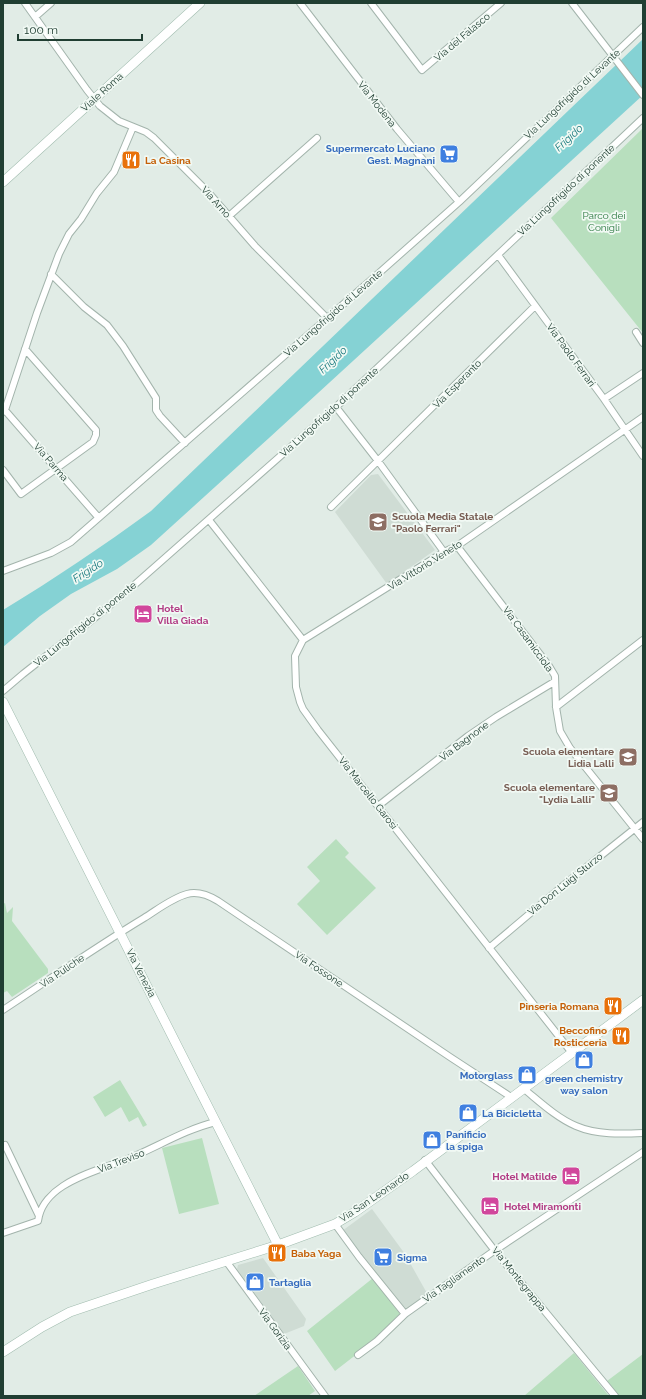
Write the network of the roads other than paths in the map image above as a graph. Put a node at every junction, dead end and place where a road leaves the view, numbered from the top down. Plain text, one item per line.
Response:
1 (25, 3) edge
2 (51, 3) edge
3 (200, 3) edge
4 (300, 3) edge
5 (371, 3) edge
6 (501, 3) edge
7 (572, 3) edge
8 (35, 17) junction
9 (643, 26) edge
10 (612, 56) junction
11 (643, 95) edge
12 (94, 100) junction
13 (643, 118) edge
14 (133, 127) junction
15 (317, 138) dead end
16 (3, 182) edge
17 (459, 202) junction
18 (229, 216) junction
19 (498, 255) junction
20 (51, 274) junction
21 (536, 306) junction
22 (327, 318) junction
23 (636, 332) dead end
24 (643, 344) edge
25 (25, 349) junction
26 (643, 373) edge
27 (604, 400) junction
28 (336, 407) junction
29 (4, 410) edge
30 (643, 417) edge
31 (624, 430) junction
32 (185, 443) junction
33 (643, 456) edge
34 (378, 461) junction
35 (56, 468) junction
36 (3, 470) edge
37 (331, 507) dead end
38 (98, 517) junction
39 (209, 520) junction
40 (457, 546) junction
41 (444, 552) junction
42 (3, 571) edge
43 (303, 640) junction
44 (643, 640) edge
45 (554, 682) junction
46 (3, 692) edge
47 (3, 702) edge
48 (556, 707) junction
49 (378, 806) junction
50 (643, 822) edge
51 (635, 828) junction
52 (643, 839) edge
53 (120, 932) junction
54 (489, 948) junction
55 (643, 1000) edge
56 (3, 1010) edge
57 (572, 1053) junction
58 (524, 1089) junction
59 (512, 1097) junction
60 (216, 1122) junction
61 (643, 1133) edge
62 (5, 1145) dead end
63 (643, 1152) edge
64 (425, 1160) junction
65 (39, 1216) junction
66 (335, 1224) junction
67 (3, 1233) edge
68 (278, 1245) junction
69 (495, 1250) junction
70 (226, 1261) junction
71 (405, 1314) junction
72 (3, 1352) edge
73 (358, 1355) dead end
74 (325, 1396) edge
75 (615, 1396) edge

1 - 8 street, Via Arno
2 - 8 street
3 - 12 main road, Viale Roma
4 - 17 street, Via Modena
5 - 6 street, Via del Falasco
7 - 10 street
8 - 12 street, Via Arno
9 - 10 street, Via Lungofrigido di Levante
10 - 11 street
10 - 17 street, Via Lungofrigido di Levante
12 - 14 street, Via Arno
12 - 16 main road, Viale Roma
13 - 19 street, Via Lungofrigido di ponente
14 - 18 street, Via Arno
14 - 20 street
15 - 18 street
17 - 22 street, Via Lungofrigido di Levante
18 - 22 street, Via Arno
19 - 21 street, Via Paolo Ferrari
19 - 28 street, Via Lungofrigido di ponente
20 - 25 street
20 - 32 street
21 - 27 street, Via Paolo Ferrari
21 - 34 street, Via Esperanto
22 - 32 street, Via Lungofrigido di Levante
23 - 24 street
25 - 29 street
25 - 35 street
26 - 27 street
27 - 31 street, Via Paolo Ferrari
28 - 34 street
28 - 39 street, Via Lungofrigido di ponente
29 - 35 street, Via Parma
30 - 31 street, Via Vittorio Veneto
31 - 33 street, Via Paolo Ferrari
31 - 40 street, Via Vittorio Veneto
32 - 38 street, Via Lungofrigido di Levante
34 - 37 street, Via Esperanto
34 - 41 street
35 - 36 street
35 - 38 street, Via Parma
38 - 42 street, Via Lungofrigido di Levante
39 - 43 street
39 - 46 street, Via Lungofrigido di ponente
40 - 41 street, Via Vittorio Veneto
40 - 45 street, Via Casamicciola
41 - 43 street, Via Vittorio Veneto
43 - 49 street, Via Marcello Garosi
44 - 48 street
45 - 48 street, Via Casamicciola
45 - 49 street, Via Bagnone
47 - 53 main road, Via Venezia
48 - 51 street, Via Casamicciola
49 - 54 street, Via Marcello Garosi
50 - 51 street, Via Don Luigi Sturzo
51 - 52 street, Via Casamicciola
51 - 54 street, Via Don Luigi Sturzo
53 - 56 street, Via Puliche
53 - 59 street, Via Fossone
53 - 60 main road, Via Venezia
54 - 57 street, Via Marcello Garosi
55 - 57 main road, Via San Leonardo
57 - 58 main road, Via San Leonardo
58 - 59 main road, Via San Leonardo
58 - 61 street
59 - 64 main road, Via San Leonardo
60 - 65 street, Via Treviso
60 - 68 main road, Via Venezia
62 - 65 street
63 - 69 street, Via Tagliamento
64 - 66 main road, Via San Leonardo
64 - 69 street, Via Montegrappa
65 - 67 street, Via Treviso
66 - 68 main road, Via San Leonardo
66 - 71 street
68 - 70 main road, Via San Leonardo
69 - 71 street, Via Tagliamento
69 - 75 street, Via Montegrappa
70 - 72 main road, Via San Leonardo
70 - 74 street, Via Gorizia
71 - 73 street, Via Tagliamento

